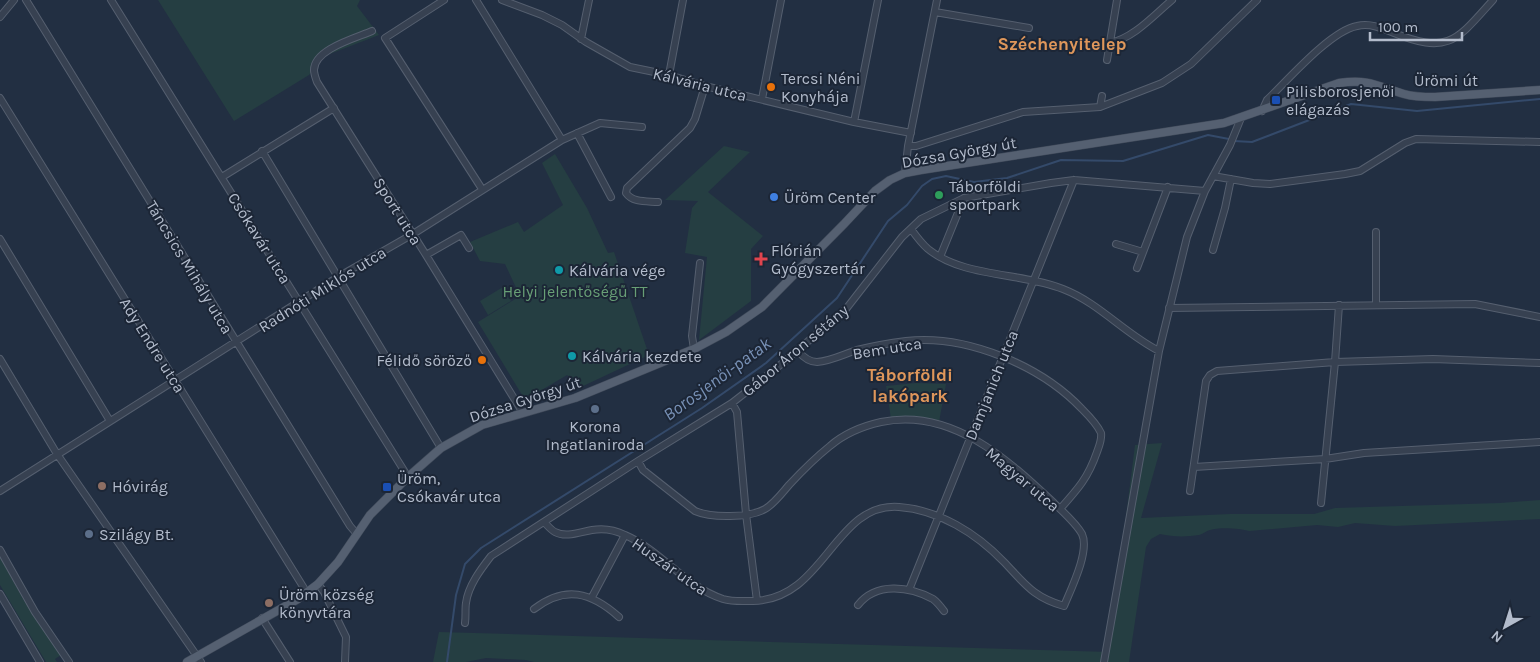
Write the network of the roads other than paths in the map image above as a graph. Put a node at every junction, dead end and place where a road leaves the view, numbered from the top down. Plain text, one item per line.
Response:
1 (14, 0) edge
2 (26, 0) edge
3 (111, 0) edge
4 (444, 0) edge
5 (476, 0) edge
6 (502, 0) edge
7 (589, 0) edge
8 (683, 0) edge
9 (781, 0) edge
10 (878, 0) edge
11 (937, 0) edge
12 (1117, 0) edge
13 (1172, 0) edge
14 (1257, 0) edge
15 (1493, 0) edge
16 (935, 12) junction
17 (0, 17) edge
18 (1029, 28) dead end
19 (372, 31) dead end
20 (581, 39) junction
21 (1110, 43) junction
22 (1107, 60) dead end
23 (669, 75) junction
24 (705, 86) junction
25 (1540, 90) edge
26 (1102, 96) dead end
27 (0, 98) edge
28 (762, 100) junction
29 (1100, 107) junction
30 (334, 108) junction
31 (1262, 111) junction
32 (1241, 118) junction
33 (854, 122) junction
34 (642, 127) dead end
35 (577, 132) junction
36 (911, 133) junction
37 (562, 140) junction
38 (1540, 142) edge
39 (908, 146) junction
40 (262, 151) junction
41 (905, 173) junction
42 (1214, 176) junction
43 (222, 177) junction
44 (1231, 179) junction
45 (1074, 180) junction
46 (1168, 187) junction
47 (482, 189) junction
48 (1205, 190) junction
49 (611, 197) dead end
50 (964, 198) junction
51 (658, 202) dead end
52 (911, 229) junction
53 (1376, 232) dead end
54 (413, 234) junction
55 (0, 239) edge
56 (1116, 244) dead end
57 (469, 248) dead end
58 (1212, 250) dead end
59 (1143, 252) junction
60 (426, 255) junction
61 (940, 258) junction
62 (700, 263) dead end
63 (1137, 268) dead end
64 (338, 277) junction
65 (1035, 280) junction
66 (300, 303) junction
67 (1376, 304) junction
68 (1339, 305) junction
69 (1169, 308) junction
70 (1540, 317) edge
71 (236, 342) junction
72 (694, 349) junction
73 (798, 351) junction
74 (1159, 351) junction
75 (1003, 357) junction
76 (0, 359) edge
77 (1335, 362) junction
78 (1540, 363) edge
79 (175, 380) junction
80 (732, 403) junction
81 (522, 413) junction
82 (110, 421) junction
83 (970, 437) junction
84 (1540, 442) edge
85 (441, 448) junction
86 (57, 454) junction
87 (1325, 459) junction
88 (638, 460) junction
89 (1194, 467) junction
90 (408, 477) junction
91 (1190, 490) dead end
92 (0, 491) edge
93 (1320, 503) dead end
94 (1060, 509) junction
95 (746, 514) junction
96 (939, 516) junction
97 (544, 522) junction
98 (356, 533) junction
99 (625, 535) junction
100 (0, 550) edge
101 (318, 584) junction
102 (909, 590) junction
103 (307, 593) junction
104 (0, 594) edge
105 (592, 597) junction
106 (757, 601) junction
107 (858, 605) dead end
108 (1064, 606) joint
109 (534, 609) dead end
110 (944, 611) dead end
111 (619, 617) dead end
112 (262, 618) junction
113 (466, 623) dead end
114 (199, 659) edge
115 (40, 662) edge
116 (69, 662) edge
117 (187, 662) edge
118 (290, 662) edge
119 (345, 662) edge
120 (1104, 662) edge

1 - 17 street
2 - 71 street, Táncsics Mihály utca
3 - 43 street, Csókavár utca
4 - 47 street
5 - 37 street
6 - 20 street, Kálvária utca
7 - 20 street
8 - 23 street
9 - 28 street
10 - 33 street
11 - 16 street
12 - 21 street
13 - 21 street
14 - 29 street
15 - 31 street
16 - 18 street
16 - 36 street
19 - 30 street, Sport utca
20 - 23 street, Kálvária utca
21 - 22 street
23 - 24 street, Kálvária utca
24 - 28 street, Kálvária utca
24 - 51 street
25 - 31 main road, Ürömi út
26 - 29 street
27 - 79 street, Ady Endre utca
28 - 33 street, Kálvária utca
29 - 39 street
30 - 40 street
30 - 54 street, Sport utca
31 - 32 main road, Ürömi út
32 - 41 main road, Dózsa György út
32 - 42 street
33 - 36 street, Kálvária utca
34 - 35 street, Radnóti Miklós utca
35 - 37 street, Radnóti Miklós utca
35 - 49 street
36 - 39 street
37 - 47 street, Radnóti Miklós utca
38 - 44 street
39 - 41 street
40 - 43 street
40 - 64 street
41 - 72 main road, Dózsa György út
42 - 44 street
42 - 48 street
43 - 66 street, Csókavár utca
44 - 58 street
45 - 46 street, Gábor Áron sétány
45 - 50 street, Gábor Áron sétány
45 - 65 street, Damjanich utca
46 - 48 street, Gábor Áron sétány
46 - 59 street
47 - 54 street, Radnóti Miklós utca
48 - 69 street
50 - 52 street, Gábor Áron sétány
50 - 61 street
52 - 61 street
52 - 73 street, Gábor Áron sétány
53 - 67 street
54 - 60 street, Sport utca
54 - 64 street, Radnóti Miklós utca
55 - 82 street
56 - 59 street
57 - 60 street
59 - 63 street
60 - 81 street, Sport utca
61 - 65 street
62 - 72 street
64 - 66 street, Radnóti Miklós utca
64 - 85 street
65 - 74 street
65 - 75 street, Damjanich utca
66 - 71 street, Radnóti Miklós utca
66 - 90 street, Csókavár utca
67 - 68 street
67 - 70 street
68 - 69 street
68 - 77 street
69 - 74 street
71 - 79 street, Radnóti Miklós utca
71 - 98 street, Táncsics Mihály utca
72 - 81 main road, Dózsa György út
73 - 75 street, Bem utca
73 - 80 street, Gábor Áron sétány
74 - 120 street
75 - 83 street, Damjanich utca
75 - 94 street, Bem utca
76 - 86 street
77 - 78 street
77 - 87 street
77 - 89 street
79 - 82 street, Radnóti Miklós utca
79 - 103 street, Ady Endre utca
80 - 88 street, Gábor Áron sétány
80 - 95 street
81 - 85 main road, Dózsa György út
82 - 86 street, Radnóti Miklós utca
83 - 94 street, Magyar utca
83 - 95 street, Magyar utca
83 - 96 street, Damjanich utca
84 - 87 street
85 - 90 main road, Dózsa György út
86 - 92 street, Radnóti Miklós utca
86 - 114 street
87 - 89 street
87 - 93 street
88 - 95 street, Magyar utca
88 - 97 street, Gábor Áron sétány
89 - 91 street
90 - 98 main road, Dózsa György út
94 - 108 street, Magyar utca
95 - 106 street
96 - 102 street, Damjanich utca
96 - 106 street, Huszár utca
96 - 108 street, Huszár utca
97 - 99 street, Huszár utca
97 - 113 street, Gábor Áron sétány
98 - 101 main road, Dózsa György út
99 - 105 street
99 - 106 street, Huszár utca
100 - 116 street
101 - 103 main road, Dózsa György út
101 - 119 street
102 - 107 street
102 - 110 street
103 - 112 main road, Dózsa György út
104 - 115 street
105 - 109 street
105 - 111 street
112 - 114 main road, Dózsa György út
112 - 118 street
114 - 117 main road, Dózsa György út

